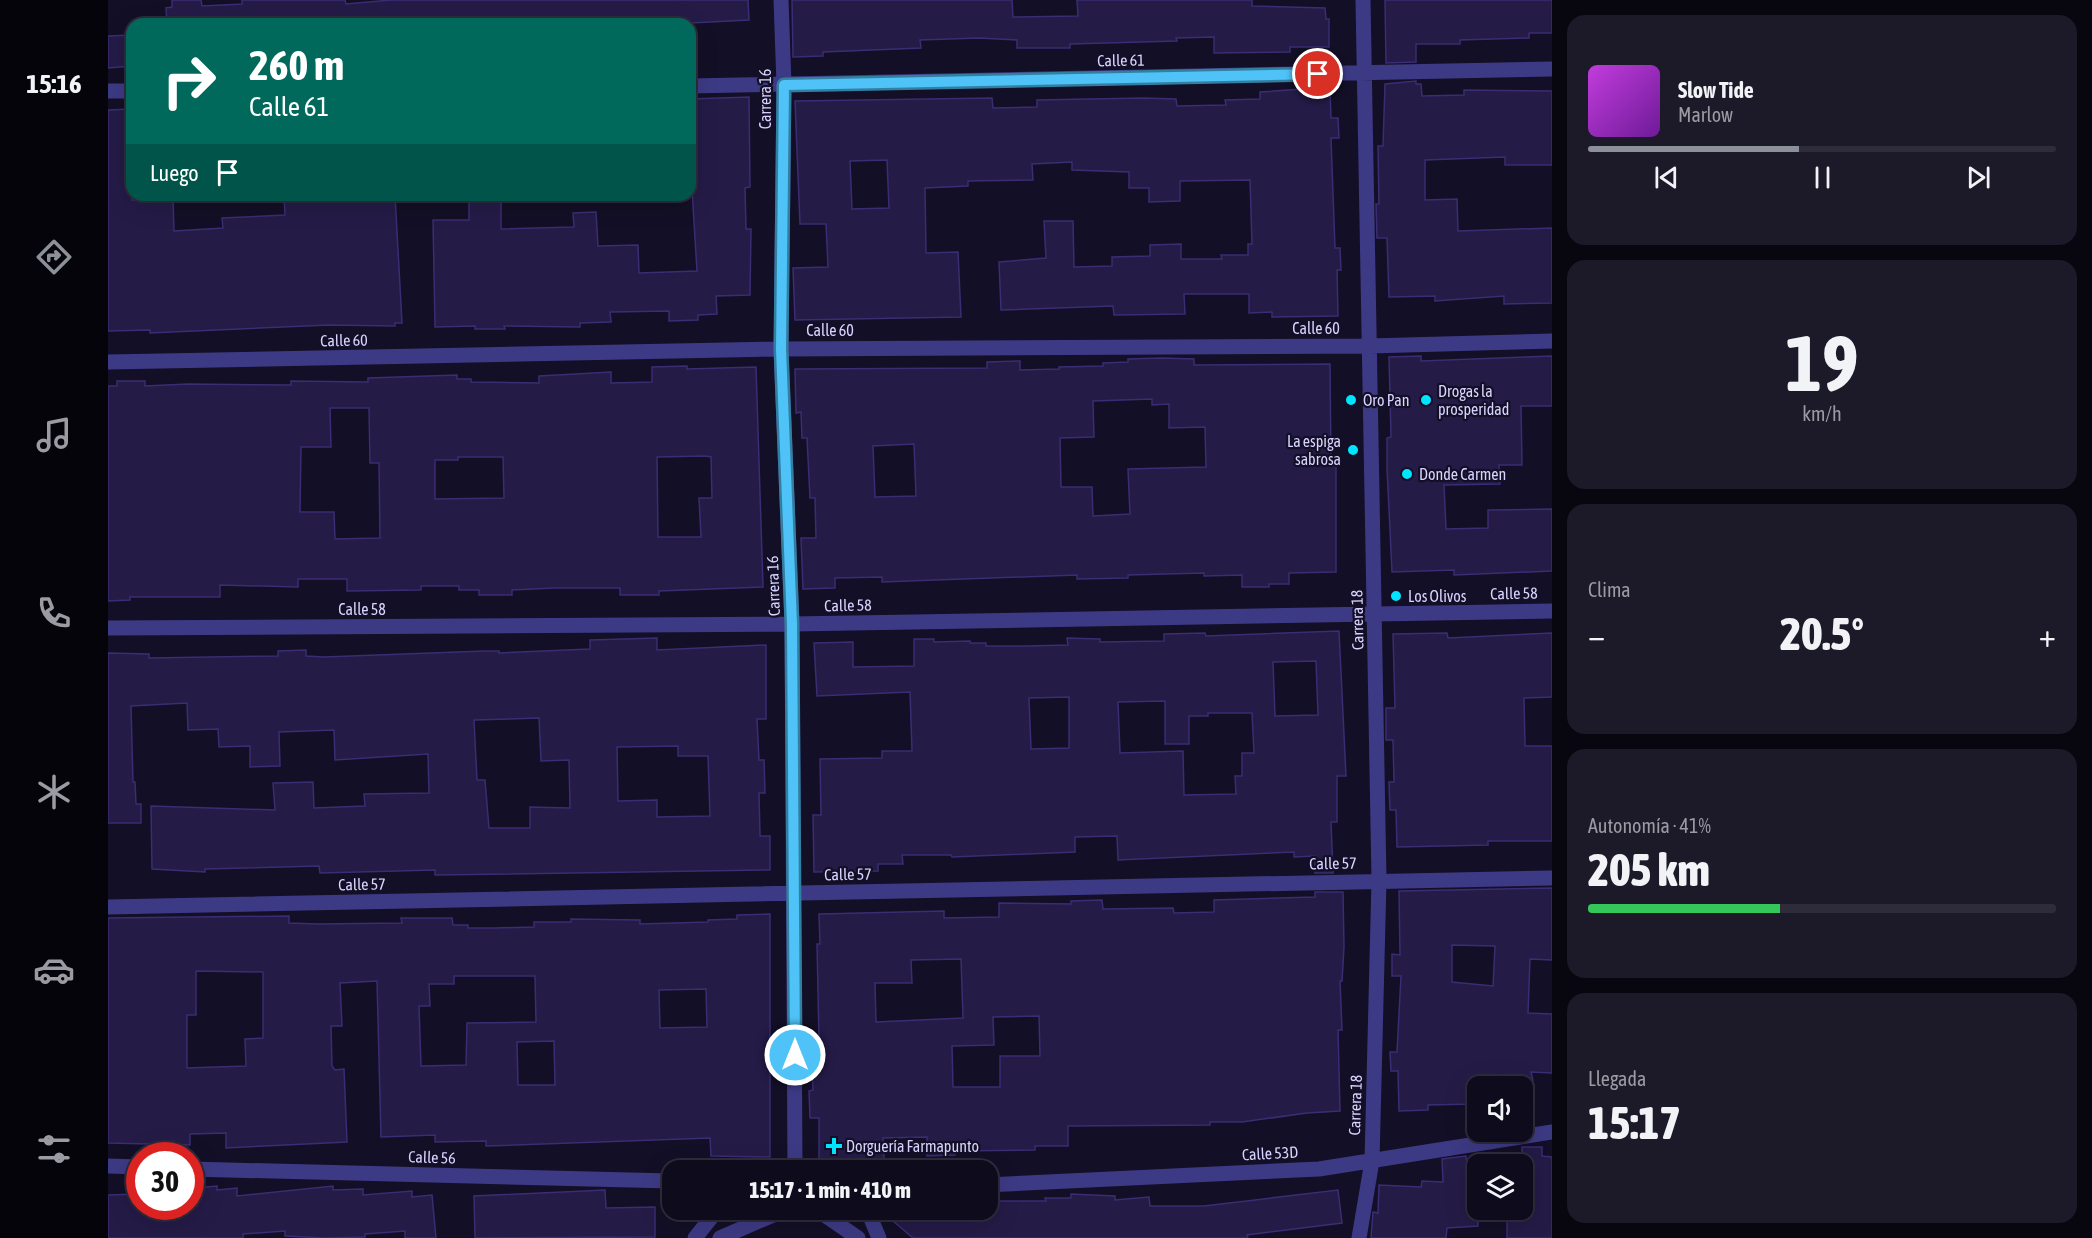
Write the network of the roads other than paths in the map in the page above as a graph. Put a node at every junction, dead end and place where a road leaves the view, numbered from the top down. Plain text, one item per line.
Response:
1 (781, 0) edge
2 (1364, 0) edge
3 (1552, 69) edge
4 (1365, 72) junction
5 (784, 85) junction
6 (696, 86) edge
7 (108, 91) edge
8 (126, 91) edge
9 (1552, 341) edge
10 (1370, 346) junction
11 (781, 349) junction
12 (108, 362) edge
13 (1552, 610) edge
14 (1374, 614) junction
15 (792, 624) junction
16 (108, 628) edge
17 (1552, 878) edge
18 (1379, 880) junction
19 (795, 893) junction
20 (108, 907) edge
21 (1552, 1132) edge
22 (1533, 1135) edge
23 (1533, 1139) edge
24 (1492, 1142) edge
25 (1552, 1143) edge
26 (795, 1160) edge
27 (1372, 1161) junction
28 (108, 1166) edge
29 (126, 1167) edge
30 (204, 1169) edge
31 (662, 1181) edge
32 (998, 1184) edge
33 (709, 1220) edge
34 (761, 1220) edge
35 (832, 1220) edge
36 (872, 1220) edge
37 (695, 1238) edge
38 (720, 1238) edge
39 (858, 1238) edge
40 (879, 1238) edge
41 (1359, 1238) edge

1 - 5 street, Carrera 16
2 - 4 street, Carrera 18
3 - 4 street, Calle 61
4 - 5 street, Calle 61
4 - 10 street, Carrera 18
5 - 6 street, Calle 61
5 - 11 street, Carrera 16
7 - 8 street
9 - 10 street, Calle 60
10 - 11 street, Calle 60
10 - 14 street, Carrera 18
11 - 12 street, Calle 60
11 - 15 street, Carrera 16
13 - 14 street, Calle 58
14 - 15 street, Calle 58
14 - 18 street, Carrera 18
15 - 16 street, Calle 58
15 - 19 street, Carrera 16
17 - 18 street, Calle 57
18 - 19 street, Calle 57
18 - 27 street, Carrera 18
19 - 20 street, Calle 57
19 - 26 street, Carrera 16
21 - 22 street, Calle 53D
23 - 25 street
24 - 27 street, Calle 53D
27 - 32 street, Calle 53D
27 - 41 street, Carrera 18
28 - 29 street
30 - 31 street, Calle 56
33 - 37 street
34 - 38 street
35 - 39 street
36 - 40 street

